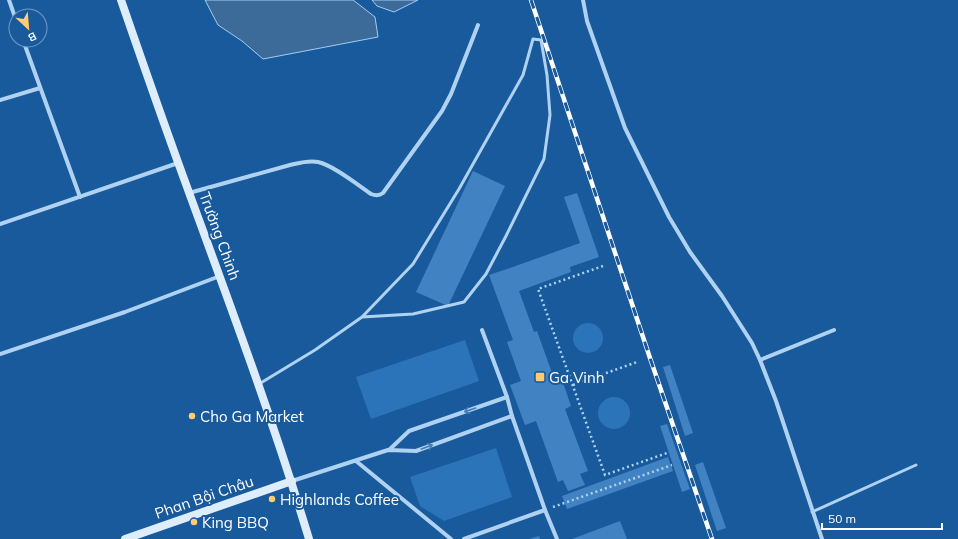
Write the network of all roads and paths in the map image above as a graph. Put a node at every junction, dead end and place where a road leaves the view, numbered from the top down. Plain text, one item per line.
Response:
1 (121, 0) edge
2 (583, 0) edge
3 (478, 25) dead end
4 (26, 48) edge
5 (40, 88) junction
6 (0, 100) edge
7 (178, 163) junction
8 (189, 193) junction
9 (80, 196) junction
10 (0, 224) edge
11 (604, 266) dead end
12 (220, 276) junction
13 (362, 317) junction
14 (482, 330) dead end
15 (834, 330) dead end
16 (0, 354) edge
17 (760, 360) junction
18 (636, 362) dead end
19 (258, 384) junction
20 (573, 385) junction
21 (506, 397) junction
22 (512, 416) junction
23 (388, 450) junction
24 (667, 453) dead end
25 (356, 460) junction
26 (672, 465) dead end
27 (916, 465) dead end
28 (292, 482) junction
29 (545, 510) junction
30 (812, 512) junction
31 (125, 539) edge
32 (309, 539) edge
33 (451, 539) edge
34 (464, 539) edge
35 (557, 539) edge
36 (822, 539) edge

1 - 7 main road, Trường Chinh
2 - 17 street
3 - 8 street
4 - 5 street
5 - 6 street
5 - 9 street
7 - 8 main road, Trường Chinh
7 - 9 street
8 - 12 main road, Trường Chinh
9 - 10 street
11 - 20 path
12 - 16 street
12 - 19 main road, Trường Chinh
13 - 13 lane
13 - 19 lane
14 - 21 street
15 - 17 street
17 - 30 street
18 - 20 path
19 - 28 main road, Trường Chinh
20 - 24 path
21 - 22 street
21 -> 23 street
23 -> 22 street
22 - 29 street
23 - 25 street
25 - 28 street
25 - 33 street
26 - 29 path
27 - 30 lane
28 - 31 main road, Phan Bội Châu
28 - 32 main road, Trường Chinh
29 - 34 street
29 - 35 street
30 - 36 street

